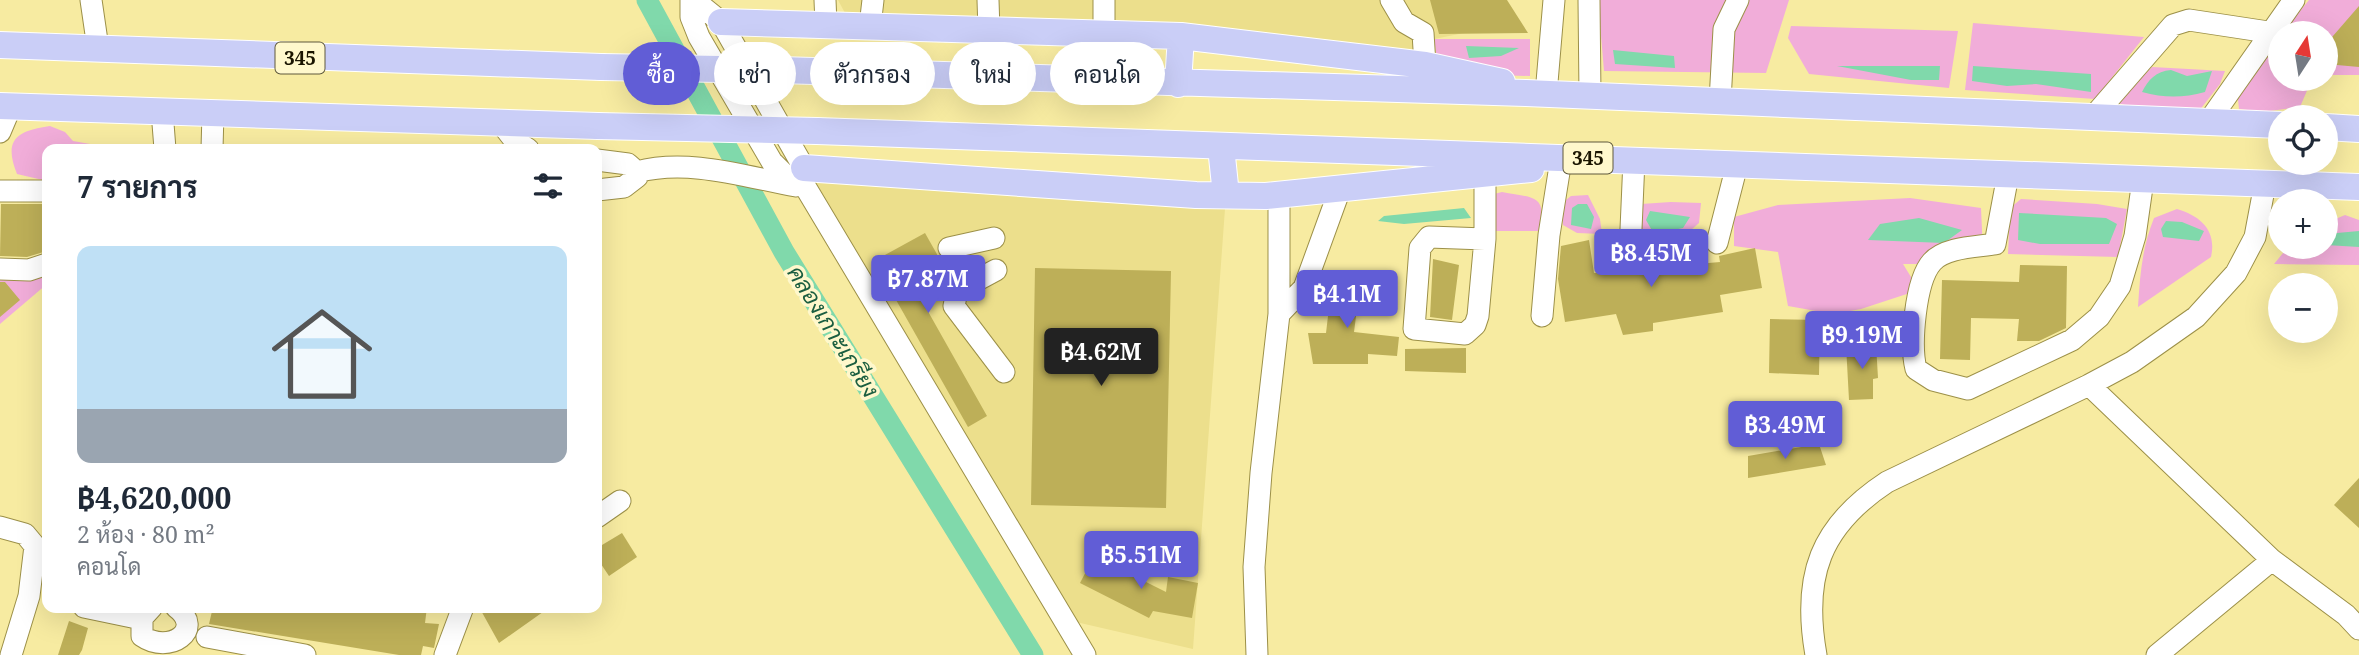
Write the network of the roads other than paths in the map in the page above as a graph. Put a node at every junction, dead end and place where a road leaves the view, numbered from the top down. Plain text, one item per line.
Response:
1 (91, 0) edge
2 (692, 0) edge
3 (873, 0) edge
4 (988, 0) edge
5 (1104, 0) edge
6 (1391, 0) edge
7 (1554, 0) edge
8 (1560, 0) edge
9 (1578, 0) edge
10 (1589, 0) edge
11 (1738, 0) edge
12 (2294, 0) edge
13 (825, 12) edge
14 (2277, 21) edge
15 (721, 22) junction
16 (870, 26) junction
17 (989, 32) junction
18 (1104, 33) junction
19 (2268, 33) joint
20 (1181, 36) junction
21 (0, 45) edge
22 (98, 48) junction
23 (1425, 65) junction
24 (1178, 84) junction
25 (1536, 93) junction
26 (1590, 95) junction
27 (1720, 101) junction
28 (6, 106) edge
29 (2100, 108) junction
30 (162, 111) junction
31 (213, 113) junction
32 (2214, 115) junction
33 (501, 123) junction
34 (2268, 123) edge
35 (2338, 128) edge
36 (2359, 129) edge
37 (0, 132) edge
38 (165, 144) edge
39 (212, 144) edge
40 (520, 144) edge
41 (1221, 148) junction
42 (1598, 159) junction
43 (1633, 160) junction
44 (602, 161) edge
45 (1737, 165) junction
46 (1560, 166) junction
47 (637, 172) junction
48 (1485, 174) junction
49 (2008, 175) junction
50 (804, 180) junction
51 (2143, 180) junction
52 (2265, 184) junction
53 (2359, 187) edge
54 (602, 189) edge
55 (1340, 189) junction
56 (0, 191) edge
57 (42, 191) edge
58 (1226, 195) junction
59 (1279, 195) junction
60 (994, 238) dead end
61 (1485, 239) junction
62 (1717, 243) dead end
63 (949, 247) dead end
64 (1630, 252) dead end
65 (42, 266) edge
66 (0, 269) edge
67 (996, 270) dead end
68 (1279, 314) junction
69 (1542, 316) dead end
70 (1004, 372) dead end
71 (2089, 385) junction
72 (620, 501) dead end
73 (602, 514) edge
74 (0, 527) edge
75 (2272, 559) junction
76 (38, 598) edge
77 (113, 613) edge
78 (147, 613) edge
79 (182, 613) edge
80 (461, 613) edge
81 (132, 617) dead end
82 (2359, 629) edge
83 (208, 636) dead end
84 (140, 646) edge
85 (8, 652) edge
86 (167, 653) edge
87 (304, 655) edge
88 (446, 655) edge
89 (1085, 655) edge
90 (1257, 655) edge
91 (1816, 655) edge
92 (2157, 655) edge

1 - 22 street
2 - 15 street
2 - 50 street
3 - 16 street
4 - 17 street
5 - 18 street
6 - 23 street
7 - 25 street
8 - 9 street
10 - 26 street
11 - 27 street
12 - 14 street
13 - 15 main road
13 - 16 main road
15 - 50 street
16 - 17 main road
17 - 18 main road
18 - 20 main road
19 - 29 street
19 - 32 street
20 - 23 main road
20 - 24 main road
21 - 22 main road, 345
22 - 24 main road, 345, bridge
23 - 25 main road
24 - 25 main road, 345
25 - 26 main road, 345
26 - 27 main road, 345
27 - 29 main road, 345
28 - 30 main road, 345
28 - 37 street
29 - 32 main road, 345
30 - 31 main road, 345
30 - 38 street
31 - 33 main road, 345
31 - 39 street
32 - 34 main road, 345
33 - 40 street
33 - 41 main road, 345, bridge
35 - 36 main road
41 - 42 main road, 345
41 - 58 main road
42 - 43 main road, 345
42 - 46 main road
43 - 45 main road, 345
43 - 64 street
44 - 47 street
45 - 49 main road, 345
45 - 62 street
46 - 48 main road
46 - 69 street
47 - 50 street
47 - 54 street
48 - 55 main road
48 - 61 street
49 - 51 main road, 345
49 - 51 street
50 - 58 main road
50 - 89 street
51 - 52 main road, 345
52 - 53 main road, 345
52 - 71 street
55 - 59 main road
55 - 68 street
56 - 57 street
58 - 59 main road
59 - 68 street
60 - 63 street
61 - 61 street
65 - 66 street
67 - 70 street
68 - 90 street
71 - 75 street
71 - 91 street
72 - 73 street
74 - 76 street
75 - 82 street
75 - 92 street
76 - 85 street
77 - 81 street
78 - 84 street
79 - 86 street
80 - 88 street
83 - 87 street
84 - 86 street

